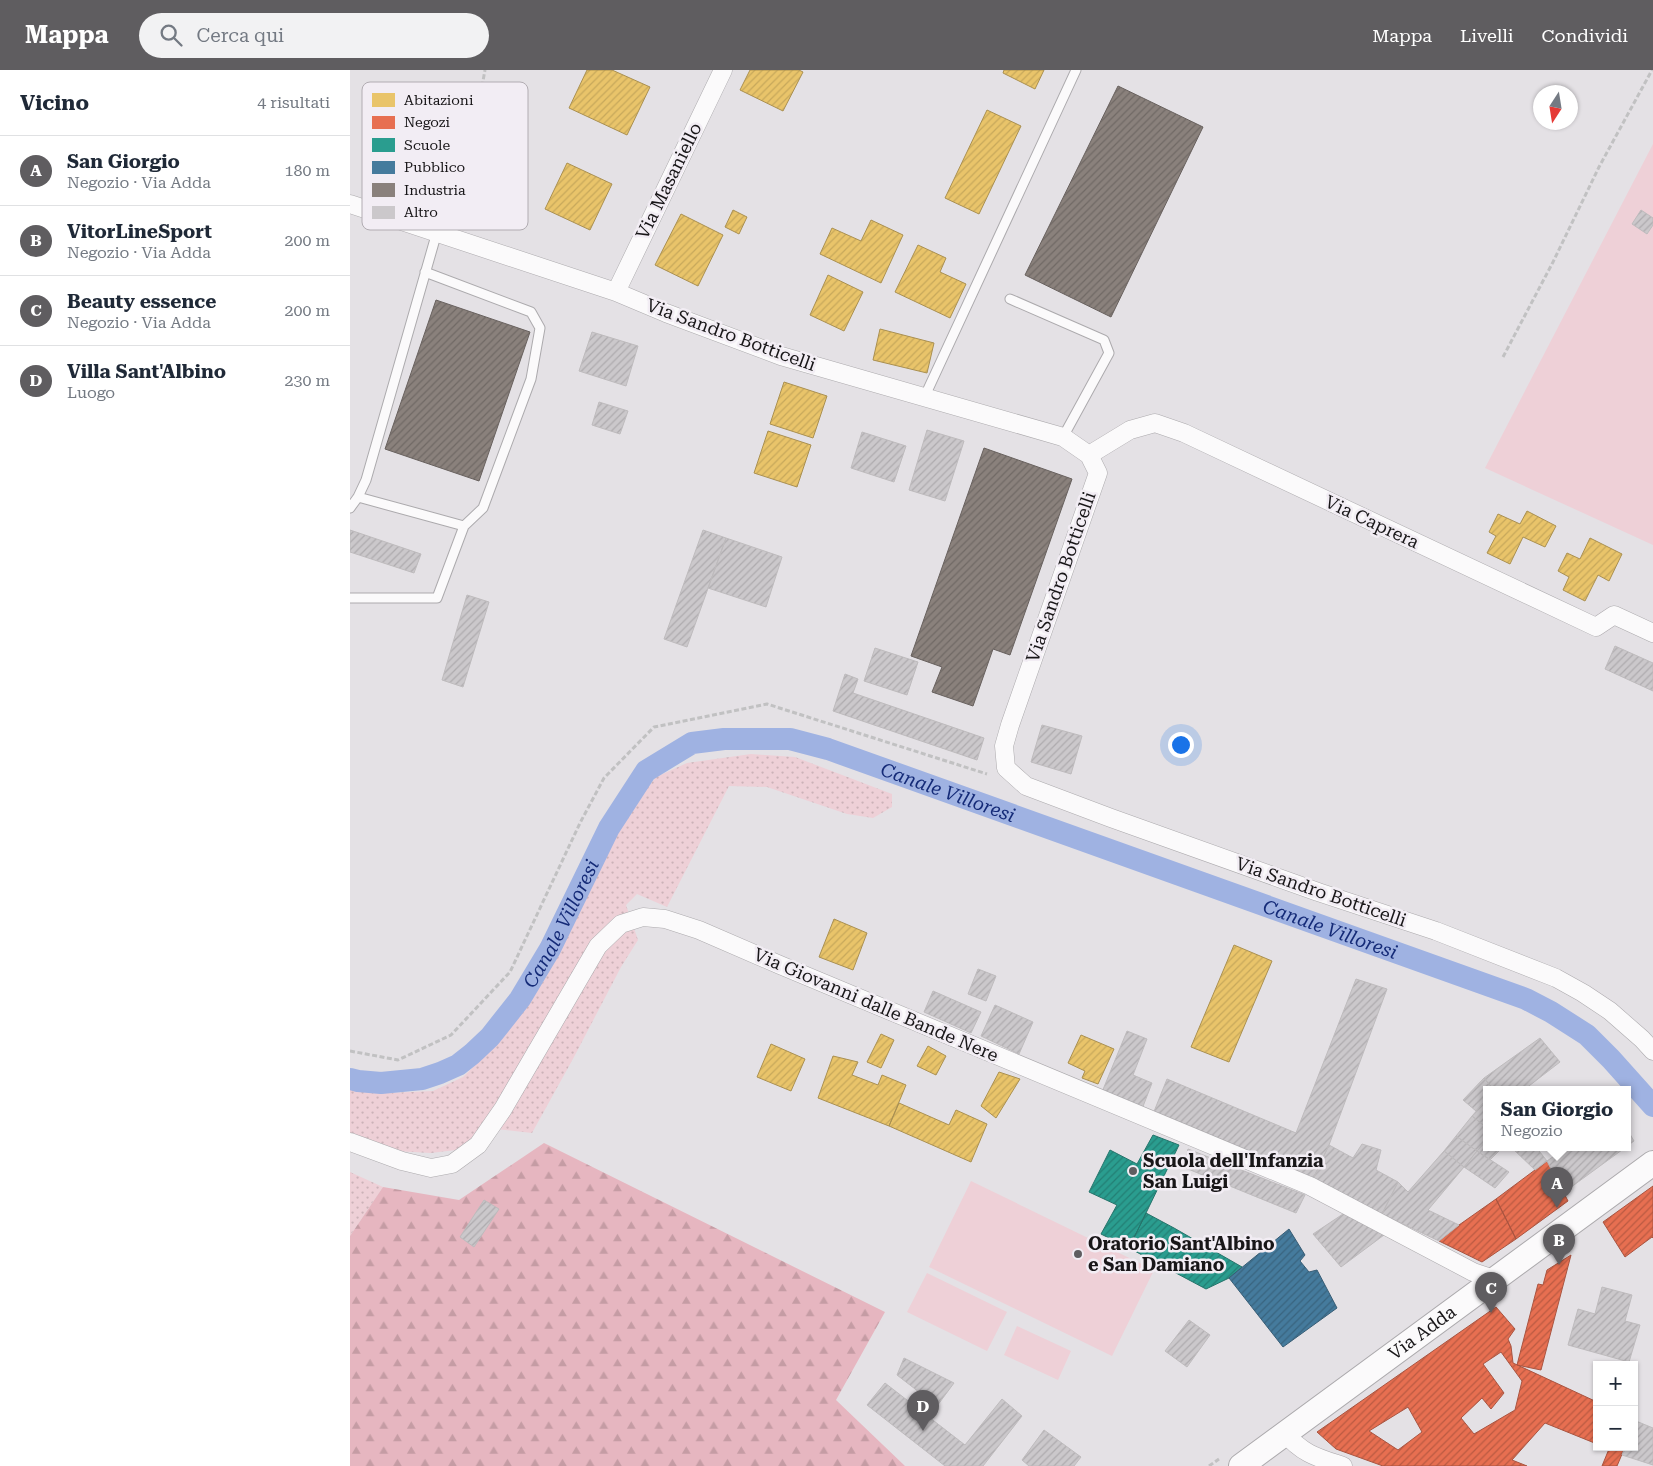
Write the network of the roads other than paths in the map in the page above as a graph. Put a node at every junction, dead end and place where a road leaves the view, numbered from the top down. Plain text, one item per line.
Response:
1 (723, 70) edge
2 (1076, 70) edge
3 (350, 204) edge
4 (362, 208) edge
5 (429, 230) edge
6 (441, 234) junction
7 (425, 272) junction
8 (616, 292) junction
9 (1010, 299) dead end
10 (924, 398) junction
11 (1063, 438) junction
12 (1089, 455) junction
13 (358, 497) junction
14 (350, 508) edge
15 (464, 526) junction
16 (350, 598) edge
17 (1653, 633) edge
18 (1653, 1051) edge
19 (350, 1142) edge
20 (1653, 1163) edge
21 (1494, 1279) junction
22 (1285, 1433) junction
23 (1241, 1466) edge
24 (1343, 1466) edge

1 - 8 street, Via Masaniello
2 - 10 lane
3 - 4 street, Via Sandro Botticelli
5 - 6 street, Via Sandro Botticelli
6 - 7 lane
6 - 8 street, Via Sandro Botticelli
7 - 13 lane
7 - 15 lane
8 - 10 street, Via Sandro Botticelli
9 - 11 lane
10 - 11 street, Via Sandro Botticelli
11 - 12 street, Via Sandro Botticelli
12 - 17 street, Via Caprera
12 - 18 street, Via Sandro Botticelli
13 - 14 lane
13 - 15 lane
15 - 16 lane
19 - 21 street, Via Giovanni dalle Bande Nere
20 - 21 main road, Via Adda
21 - 22 main road, Via Adda
22 - 23 main road, Via Adda
22 - 24 street

